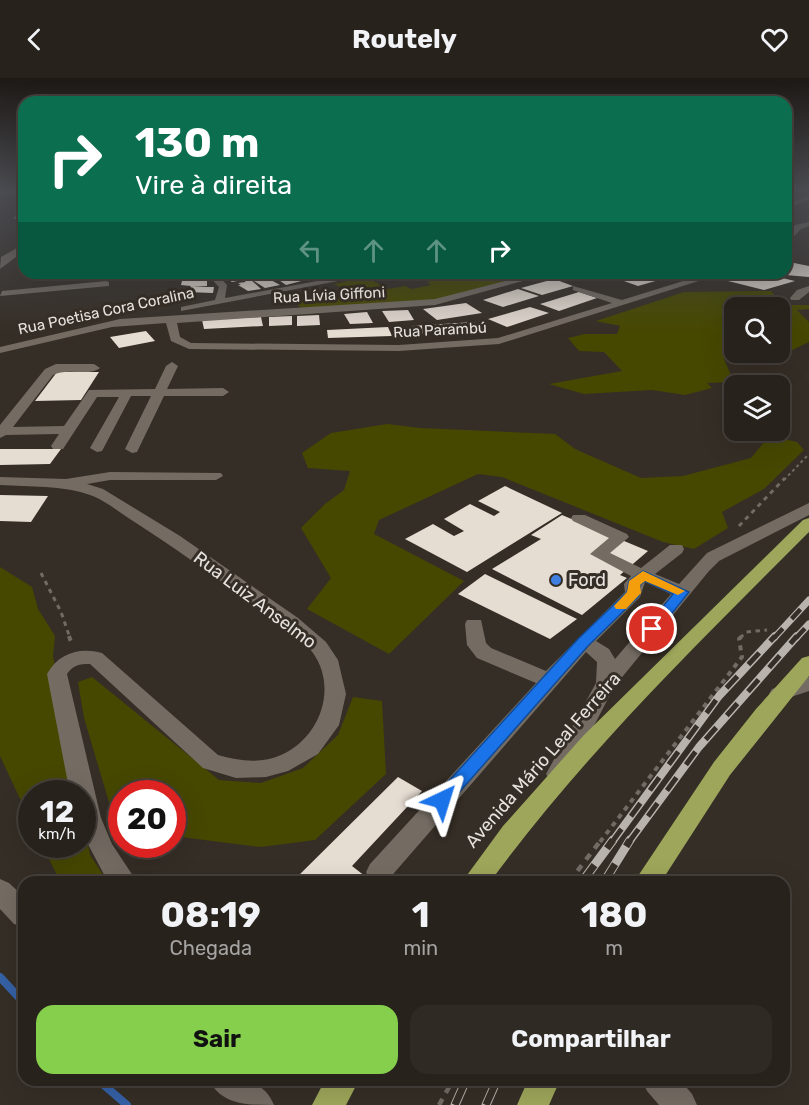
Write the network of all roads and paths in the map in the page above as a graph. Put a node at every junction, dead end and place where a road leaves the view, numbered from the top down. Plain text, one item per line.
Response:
1 (18, 251) edge
2 (0, 266) edge
3 (217, 279) edge
4 (340, 279) edge
5 (523, 279) edge
6 (699, 279) edge
7 (106, 284) dead end
8 (576, 288) dead end
9 (809, 289) edge
10 (1, 294) edge
11 (795, 298) dead end
12 (219, 302) junction
13 (622, 303) junction
14 (1, 307) edge
15 (171, 320) junction
16 (109, 324) junction
17 (0, 350) edge
18 (172, 366) dead end
19 (94, 368) dead end
20 (223, 392) dead end
21 (127, 393) junction
22 (160, 393) junction
23 (0, 410) edge
24 (19, 410) junction
25 (68, 430) junction
26 (1, 433) edge
27 (58, 446) dead end
28 (97, 448) dead end
29 (132, 449) dead end
30 (809, 454) edge
31 (216, 476) dead end
32 (0, 482) edge
33 (68, 484) junction
34 (809, 508) edge
35 (579, 518) dead end
36 (809, 523) edge
37 (676, 549) dead end
38 (728, 549) junction
39 (41, 573) dead end
40 (643, 575) junction
41 (682, 592) junction
42 (474, 624) dead end
43 (767, 630) dead end
44 (583, 643) junction
45 (76, 658) junction
46 (809, 663) edge
47 (550, 681) junction
48 (606, 683) junction
49 (809, 684) edge
50 (779, 694) junction
51 (79, 780) edge
52 (552, 786) junction
53 (96, 839) edge
54 (379, 872) dead end
55 (118, 876) edge
56 (480, 876) edge
57 (574, 876) edge
58 (651, 876) edge
59 (0, 891) edge
60 (18, 909) edge
61 (233, 1086) edge
62 (339, 1086) edge
63 (450, 1086) edge
64 (541, 1086) edge
65 (664, 1086) edge
66 (258, 1105) edge
67 (328, 1105) edge
68 (439, 1105) edge
69 (533, 1105) edge
70 (681, 1105) edge

1 - 2 street
3 - 12 street, Rua Poetisa Cora Coralina
4 - 12 street
5 - 15 street, Rua Lívia Giffoni
6 - 13 street, Rua Parambú
7 - 10 street
8 - 13 street
9 - 11 street
10 - 14 street
12 - 16 street, Rua Poetisa Cora Coralina
13 - 15 street, Rua Parambú
15 - 16 street, Rua Lívia Giffoni
16 - 17 street, Rua Poetisa Cora Coralina
18 - 22 street
19 - 24 street
20 - 22 street
21 - 22 street
21 - 25 street
21 - 28 street
22 - 29 street
23 - 24 street
24 - 26 street
25 - 26 street
25 - 27 street
30 - 38 path
31 - 33 street
32 - 33 street, Rua Luiz Anselmo
33 - 45 street, Rua Luiz Anselmo
34 - 38 street
35 - 40 street
36 - 52 highway, Avenida Mário Leal Ferreira
37 - 40 street
38 - 41 street
39 - 45 path
40 - 41 street
40 - 44 street
41 - 48 street
42 - 47 street
43 - 57 path
44 - 47 street
44 - 48 street
45 - 51 street
46 - 50 highway
47 - 54 street
48 - 52 street
49 - 50 street
50 - 58 highway
52 - 56 highway, Avenida Mário Leal Ferreira
53 - 55 street
59 - 60 street
61 - 66 street
62 - 67 highway
63 - 68 path
64 - 69 highway
65 - 70 street

